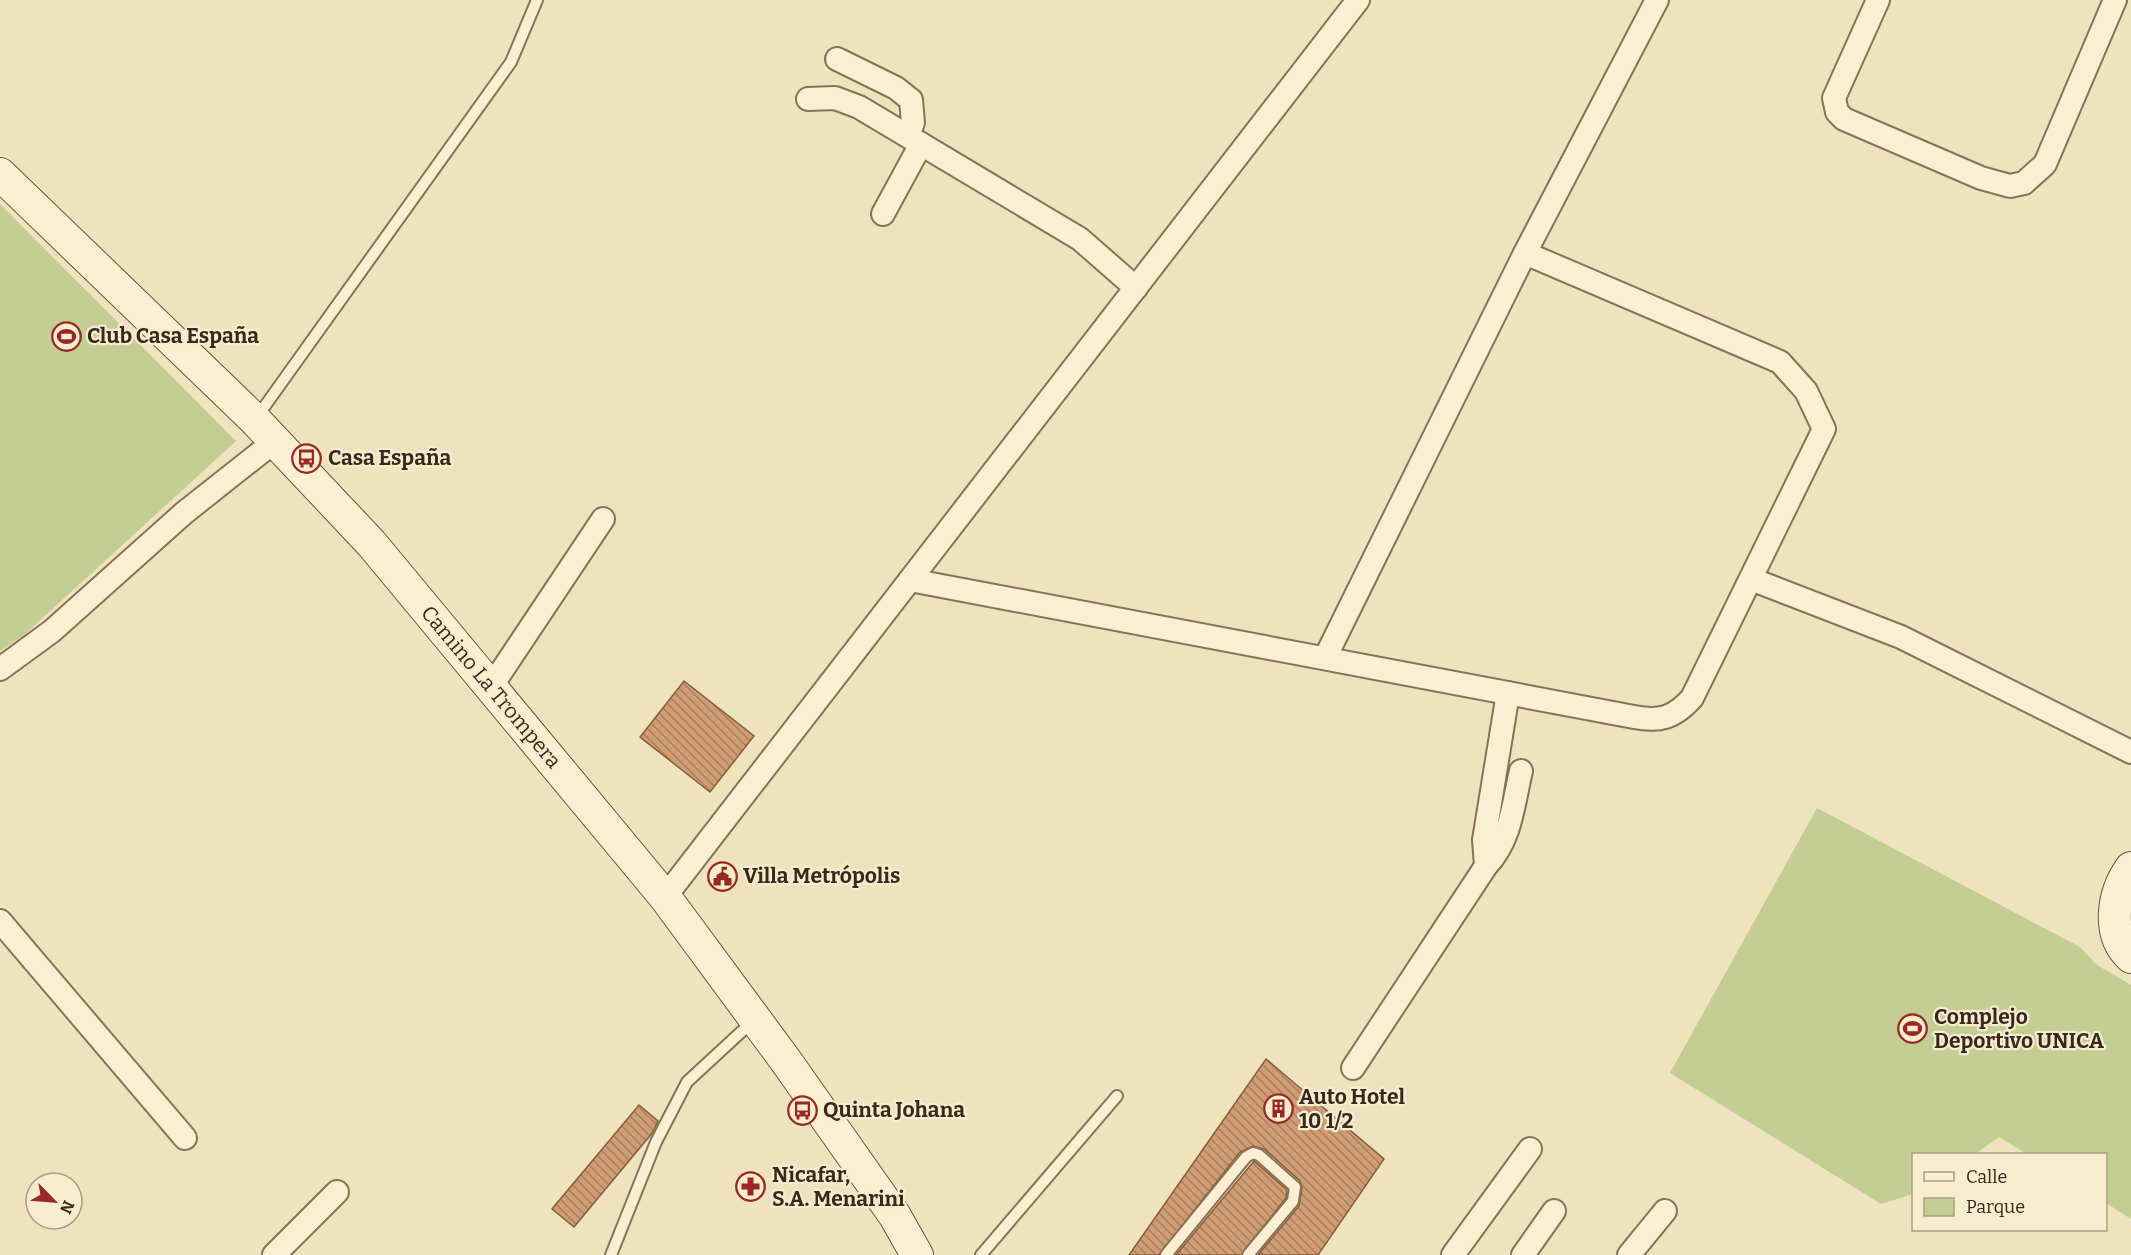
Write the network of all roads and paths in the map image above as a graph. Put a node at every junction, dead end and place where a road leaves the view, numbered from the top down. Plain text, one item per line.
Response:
1 (537, 0) edge
2 (1358, 0) edge
3 (1657, 0) edge
4 (1878, 0) edge
5 (2115, 0) edge
6 (837, 59) dead end
7 (808, 99) dead end
8 (914, 140) junction
9 (0, 174) edge
10 (883, 214) dead end
11 (1525, 253) junction
12 (1136, 288) junction
13 (265, 430) junction
14 (603, 519) dead end
15 (1751, 579) junction
16 (910, 580) junction
17 (1325, 658) junction
18 (0, 669) edge
19 (491, 687) junction
20 (1508, 693) junction
21 (2131, 752) edge
22 (1521, 771) dead end
23 (1486, 866) junction
24 (2131, 868) edge
25 (664, 897) junction
26 (0, 921) edge
27 (2131, 957) edge
28 (755, 1018) junction
29 (1353, 1068) dead end
30 (1117, 1096) dead end
31 (185, 1138) dead end
32 (1530, 1149) dead end
33 (337, 1192) dead end
34 (1554, 1211) dead end
35 (1665, 1211) dead end
36 (274, 1255) edge
37 (611, 1255) edge
38 (917, 1255) edge
39 (981, 1255) edge
40 (1167, 1255) edge
41 (1248, 1255) edge
42 (1453, 1255) edge
43 (1523, 1255) edge
44 (1629, 1255) edge

1 - 13 lane
2 - 12 street
3 - 11 street
4 - 5 street
6 - 8 street
7 - 8 street
8 - 10 street
8 - 12 street
9 - 13 street, Camino La Trompera
11 - 15 street
11 - 17 street
12 - 16 street
13 - 18 street
13 - 19 street, Camino La Trompera
14 - 19 street
15 - 20 street
15 - 21 street
16 - 17 street
16 - 25 street
17 - 20 street
19 - 25 street, Camino La Trompera
20 - 23 street
22 - 23 street
23 - 29 street
24 - 27 street
25 - 28 street, Camino La Trompera
26 - 31 street
28 - 37 lane
28 - 38 street, Camino La Trompera
30 - 39 lane
32 - 42 street
33 - 36 street
34 - 43 street
35 - 44 street
40 - 41 lane

